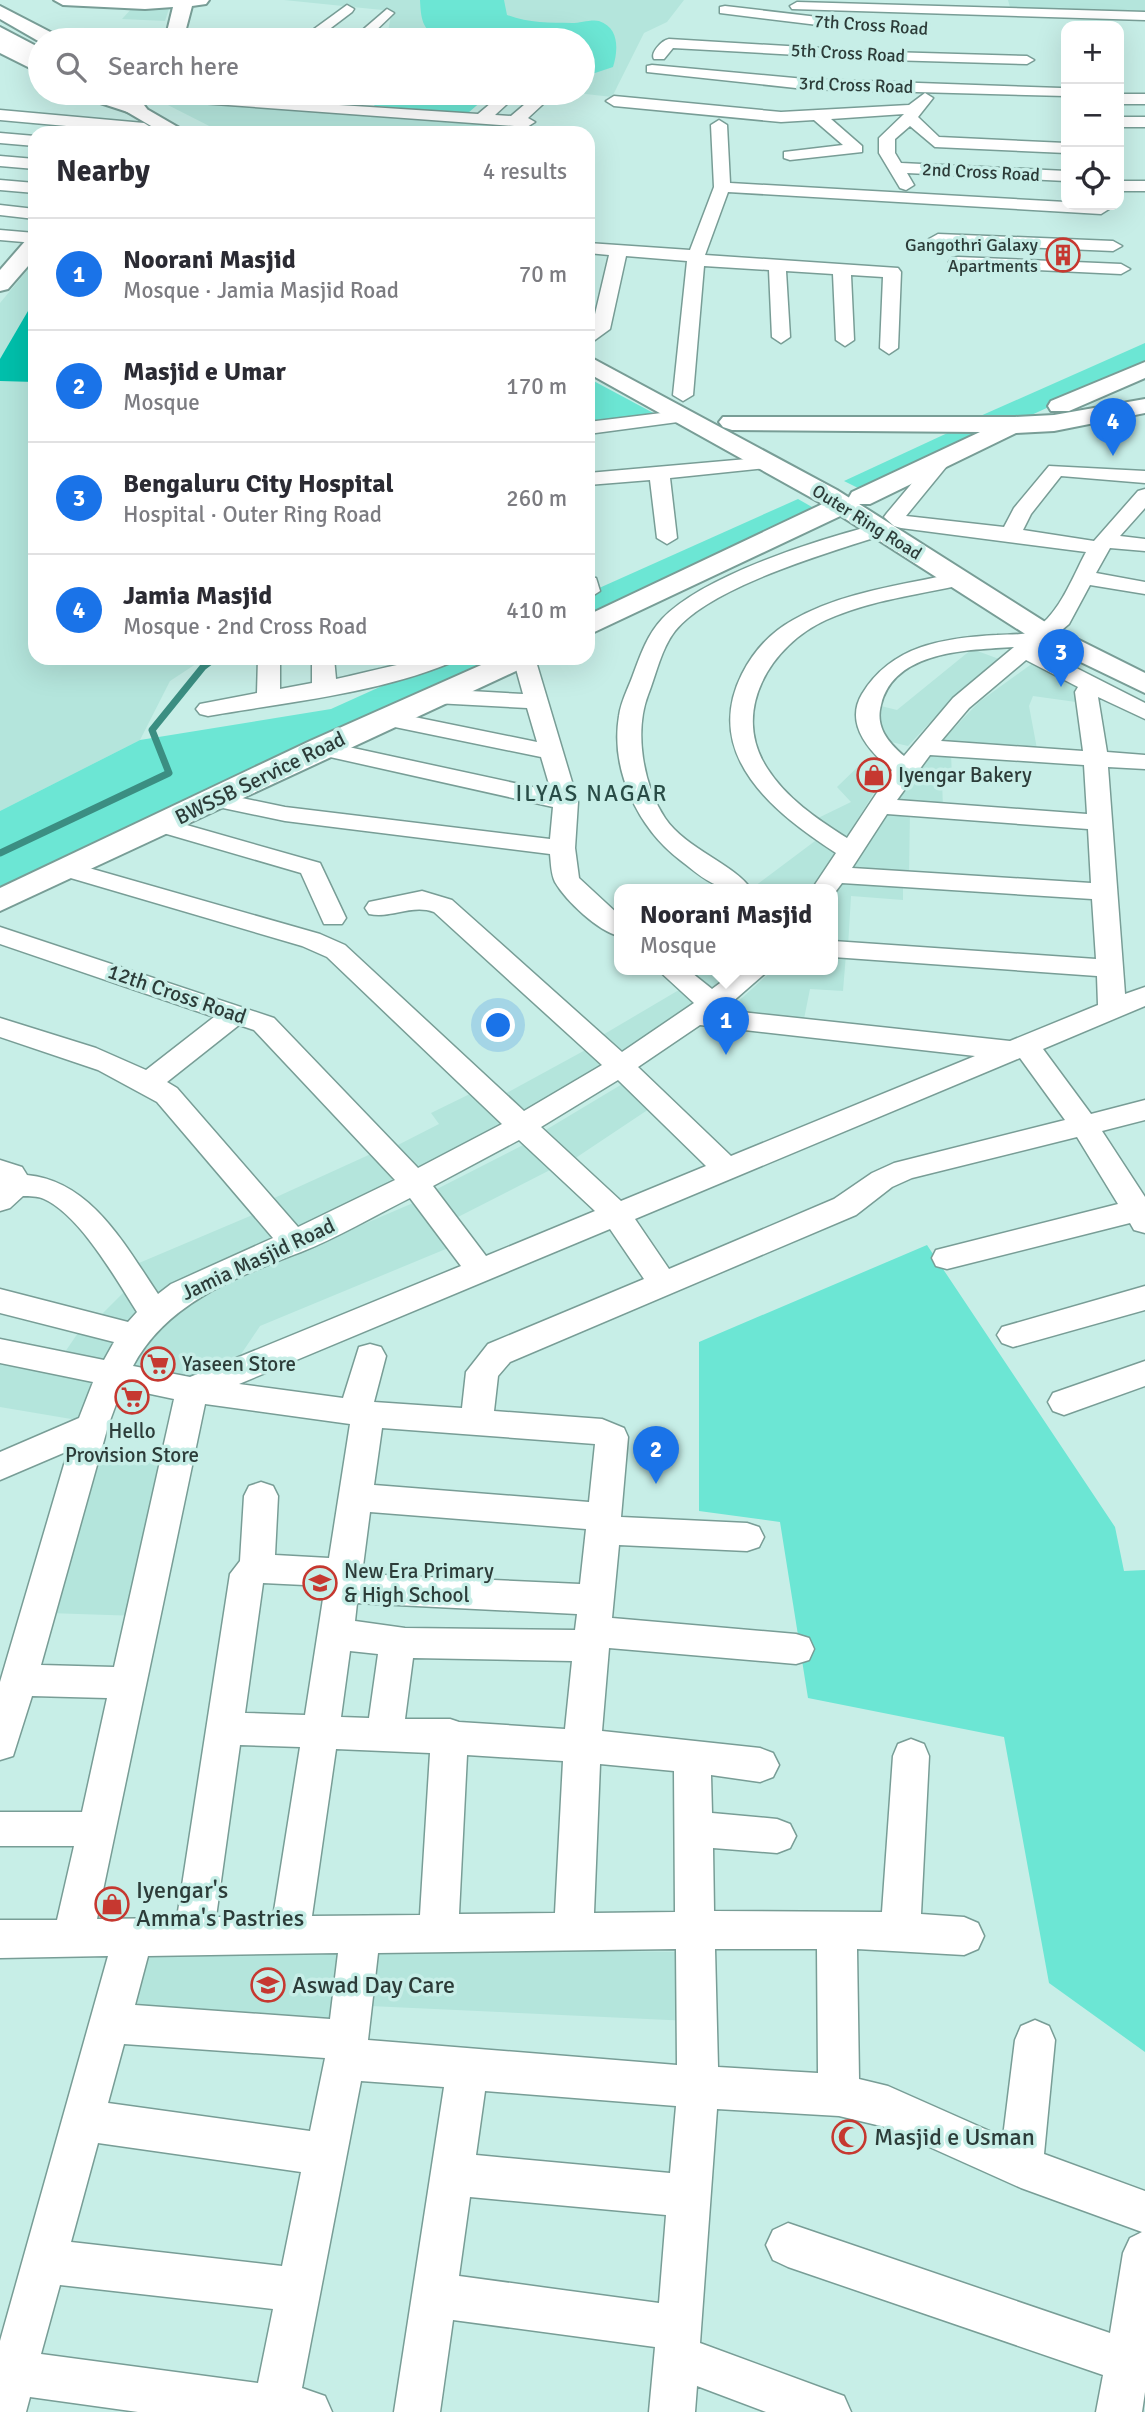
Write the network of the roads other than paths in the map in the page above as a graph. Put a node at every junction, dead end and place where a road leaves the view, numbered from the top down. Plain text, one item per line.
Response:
1 (63, 0) edge
2 (128, 0) edge
3 (144, 0) edge
4 (183, 1) edge
5 (797, 6) dead end
6 (1008, 6) edge
7 (347, 9) dead end
8 (725, 10) dead end
9 (0, 11) edge
10 (387, 13) dead end
11 (1145, 16) edge
12 (0, 21) edge
13 (828, 22) dead end
14 (30, 28) edge
15 (177, 28) edge
16 (322, 28) edge
17 (371, 28) edge
18 (0, 33) edge
19 (787, 34) dead end
20 (28, 36) edge
21 (0, 45) edge
22 (28, 49) edge
23 (1030, 56) junction
24 (979, 59) junction
25 (28, 60) edge
26 (656, 63) junction
27 (961, 74) junction
28 (937, 88) junction
29 (637, 90) dead end
30 (1061, 96) edge
31 (1124, 99) edge
32 (1145, 99) edge
33 (1061, 100) edge
34 (614, 102) dead end
35 (326, 105) edge
36 (498, 105) edge
37 (536, 105) edge
38 (331, 106) joint
39 (148, 107) edge
40 (914, 110) junction
41 (0, 116) edge
42 (773, 116) junction
43 (820, 117) junction
44 (482, 118) junction
45 (1124, 122) edge
46 (1145, 122) edge
47 (719, 125) dead end
48 (179, 126) edge
49 (0, 138) edge
50 (28, 140) edge
51 (887, 146) junction
52 (1061, 148) edge
53 (856, 149) junction
54 (0, 161) edge
55 (28, 163) edge
56 (896, 168) junction
57 (799, 173) junction
58 (1061, 176) edge
59 (0, 185) edge
60 (1124, 186) edge
61 (1145, 186) edge
62 (28, 187) edge
63 (722, 187) junction
64 (914, 198) junction
65 (0, 210) edge
66 (28, 213) edge
67 (1105, 223) edge
68 (0, 235) edge
69 (28, 237) edge
70 (938, 240) dead end
71 (595, 248) edge
72 (28, 249) edge
73 (619, 250) junction
74 (696, 258) junction
75 (9, 262) edge
76 (958, 262) dead end
77 (777, 264) junction
78 (842, 268) junction
79 (1121, 269) junction
80 (1138, 279) dead end
81 (0, 284) edge
82 (595, 334) edge
83 (780, 337) dead end
84 (845, 340) dead end
85 (889, 348) dead end
86 (595, 349) edge
87 (595, 366) edge
88 (1145, 369) edge
89 (1145, 405) edge
90 (684, 406) junction
91 (732, 422) junction
92 (1015, 425) junction
93 (595, 426) edge
94 (941, 461) junction
95 (769, 463) junction
96 (659, 474) junction
97 (1145, 477) edge
98 (595, 479) edge
99 (852, 502) junction
100 (1142, 502) edge
101 (891, 523) junction
102 (1011, 534) junction
103 (667, 538) dead end
104 (1102, 545) junction
105 (1145, 545) edge
106 (1082, 577) junction
107 (957, 579) junction
108 (1145, 588) edge
109 (595, 623) edge
110 (1040, 635) junction
111 (1145, 662) edge
112 (269, 665) edge
113 (324, 665) edge
114 (409, 665) edge
115 (506, 665) edge
116 (524, 665) edge
117 (1145, 684) edge
118 (320, 690) junction
119 (1086, 692) dead end
120 (435, 696) junction
121 (269, 699) junction
122 (537, 702) junction
123 (208, 709) dead end
124 (1145, 712) edge
125 (385, 718) junction
126 (923, 747) junction
127 (321, 748) junction
128 (554, 752) junction
129 (1096, 758) junction
130 (1145, 762) edge
131 (905, 769) junction
132 (213, 799) junction
133 (566, 802) junction
134 (879, 806) junction
135 (1100, 822) junction
136 (162, 825) junction
137 (562, 848) junction
138 (849, 849) junction
139 (65, 869) junction
140 (830, 882) edge
141 (731, 884) edge
142 (1106, 892) junction
143 (0, 901) edge
144 (378, 908) dead end
145 (332, 918) dead end
146 (614, 924) edge
147 (0, 935) edge
148 (838, 950) edge
149 (1108, 968) junction
150 (675, 975) edge
151 (750, 975) edge
152 (1145, 996) edge
153 (1112, 1008) junction
154 (706, 1010) junction
155 (236, 1013) junction
156 (0, 1027) edge
157 (1017, 1048) junction
158 (621, 1067) junction
159 (149, 1082) junction
160 (1145, 1110) edge
161 (1084, 1125) junction
162 (522, 1128) junction
163 (726, 1168) junction
164 (415, 1184) junction
165 (5, 1185) edge
166 (615, 1214) junction
167 (1142, 1214) edge
168 (294, 1242) junction
169 (947, 1258) dead end
170 (480, 1270) junction
171 (663, 1284) junction
172 (1145, 1298) edge
173 (0, 1301) edge
174 (144, 1324) junction
175 (1013, 1335) dead end
176 (0, 1351) edge
177 (370, 1356) dead end
178 (1145, 1373) edge
179 (110, 1375) junction
180 (192, 1390) junction
181 (1064, 1402) dead end
182 (362, 1413) junction
183 (477, 1422) junction
184 (92, 1426) junction
185 (0, 1467) edge
186 (261, 1496) dead end
187 (356, 1497) junction
188 (604, 1524) junction
189 (747, 1537) dead end
190 (257, 1568) junction
191 (343, 1580) junction
192 (594, 1626) junction
193 (335, 1634) junction
194 (402, 1642) junction
195 (796, 1649) dead end
196 (19, 1680) junction
197 (130, 1683) junction
198 (223, 1728) junction
199 (321, 1732) junction
200 (385, 1734) junction
201 (450, 1735) junction
202 (0, 1744) edge
203 (582, 1744) junction
204 (692, 1756) junction
205 (911, 1756) dead end
206 (760, 1765) dead end
207 (0, 1829) edge
208 (97, 1829) junction
209 (692, 1829) junction
210 (777, 1836) dead end
211 (695, 1930) junction
212 (837, 1931) junction
213 (900, 1931) junction
214 (574, 1932) junction
215 (438, 1934) junction
216 (290, 1935) junction
217 (360, 1935) junction
218 (964, 1936) dead end
219 (133, 1937) junction
220 (194, 1937) junction
221 (73, 1938) junction
222 (0, 1939) edge
223 (109, 2023) junction
224 (1035, 2040) dead end
225 (346, 2049) junction
226 (468, 2067) junction
227 (698, 2087) junction
228 (839, 2095) junction
229 (83, 2120) junction
230 (327, 2155) junction
231 (1021, 2167) junction
232 (453, 2174) junction
233 (690, 2196) junction
234 (1145, 2212) edge
235 (788, 2245) dead end
236 (1145, 2253) edge
237 (44, 2261) junction
238 (298, 2290) junction
239 (433, 2295) junction
240 (676, 2342) junction
241 (1136, 2364) edge
242 (5, 2386) edge
243 (287, 2411) edge
244 (417, 2412) edge
245 (672, 2412) edge
246 (828, 2412) edge
247 (1119, 2412) edge

1 - 4 main road
2 - 3 main road
3 - 4 main road
4 - 15 main road
5 - 6 street
6 - 11 street
6 - 23 street
7 - 16 street
8 - 13 street, 7th Cross Road
9 - 14 main road
10 - 17 street
12 - 20 main road
18 - 22 main road
19 - 23 street
21 - 25 main road
23 - 24 street, 5th Cross Road
23 - 27 street
23 - 30 street
24 - 26 street, 5th Cross Road
24 - 27 street
26 - 27 street
26 - 28 street, 3rd Cross Road
27 - 28 street
28 - 33 street, 3rd Cross Road
28 - 40 street
29 - 40 street
31 - 32 street
34 - 42 street
35 - 38 street
36 - 44 street
37 - 44 street
38 - 44 street
39 - 41 street
39 - 48 main road
40 - 43 street
40 - 51 street
40 - 52 street
42 - 43 street
42 - 57 street
43 - 53 street
45 - 46 street
47 - 63 street
49 - 50 street
51 - 53 street
51 - 56 street
53 - 57 street
54 - 55 street
56 - 58 street, 2nd Cross Road
56 - 64 street
57 - 63 street
57 - 64 street
59 - 62 street
60 - 61 street
63 - 74 street
64 - 67 street
65 - 66 street
67 - 70 street
67 - 79 street
68 - 69 street
71 - 73 street
72 - 75 main road
73 - 74 street
73 - 82 street
74 - 77 street
74 - 90 street
75 - 81 main road
76 - 79 street
77 - 78 street
77 - 83 street
78 - 84 street
78 - 85 street
79 - 80 street
86 - 90 main road, Outer Ring Road
87 - 90 main road, Outer Ring Road
88 - 92 main road
89 - 92 main road
90 - 91 main road, Outer Ring Road
90 - 93 street
90 - 95 main road, Outer Ring Road
91 - 92 main road
91 - 99 main road, Outer Ring Road
92 - 94 main road
94 - 99 main road
94 - 101 street
95 - 96 street
95 - 99 main road, Outer Ring Road
96 - 98 street
96 - 103 street
97 - 102 street
99 - 101 main road, Outer Ring Road
99 - 109 main road
100 - 104 street
101 - 102 street
101 - 107 main road, Outer Ring Road
101 - 110 main road, Outer Ring Road
101 - 141 street
102 - 104 street
104 - 105 street
104 - 106 street
106 - 108 street
106 - 110 street
107 - 110 main road, Outer Ring Road
107 - 138 street
110 - 111 main road, Outer Ring Road
110 - 117 main road, Outer Ring Road
110 - 124 street
110 - 126 street
110 - 131 street
112 - 121 street
113 - 118 street
114 - 118 street
115 - 120 main road, BWSSB Service Road
116 - 122 street
118 - 121 street
119 - 129 street
120 - 122 street
120 - 125 main road, BWSSB Service Road
121 - 123 street
122 - 128 street
125 - 127 main road, BWSSB Service Road
125 - 128 street
126 - 129 street
126 - 131 street
127 - 132 main road, BWSSB Service Road
127 - 133 street
128 - 133 street
129 - 130 street
129 - 135 street
131 - 134 street
132 - 136 main road, BWSSB Service Road
132 - 137 street
133 - 137 street
134 - 135 street
134 - 138 street
135 - 142 street
136 - 139 main road, BWSSB Service Road
136 - 145 street
137 - 146 street
138 - 140 street
139 - 143 main road, BWSSB Service Road
139 - 162 street
140 - 142 street
142 - 149 street
144 - 158 street
147 - 155 street, 12th Cross Road
148 - 149 street
149 - 153 street
150 - 154 street
151 - 154 street, Jamia Masjid Road
152 - 153 street
153 - 157 street
154 - 157 street
154 - 158 street, Jamia Masjid Road
155 - 159 street
155 - 164 street, 12th Cross Road
156 - 159 street
157 - 161 street
157 - 163 street
158 - 162 street, Jamia Masjid Road
158 - 163 street
159 - 168 street
160 - 161 street
161 - 167 street
161 - 171 street
162 - 164 street, Jamia Masjid Road
162 - 166 street
163 - 166 street
164 - 168 street, Jamia Masjid Road
164 - 170 street, 12th Cross Road
165 - 174 street
166 - 170 street
166 - 171 street
167 - 169 street
168 - 174 street, Jamia Masjid Road
170 - 180 street
171 - 183 street
172 - 175 street
173 - 174 street
174 - 179 street, Jamia Masjid Road
176 - 179 street
177 - 182 street
178 - 181 street
179 - 180 street
179 - 184 street, Jamia Masjid Road
180 - 182 street
180 - 197 street
182 - 183 street
182 - 187 street
183 - 188 street
184 - 185 street
184 - 196 street, Jamia Masjid Road
186 - 190 street
187 - 188 street
187 - 191 street
188 - 189 street
188 - 192 street
190 - 191 street
190 - 198 street
191 - 192 street
191 - 193 street
192 - 194 street
192 - 195 street
192 - 203 street
193 - 194 street
193 - 199 street
194 - 200 street
196 - 197 street
196 - 202 street, Jamia Masjid Road
197 - 208 street
198 - 199 street
198 - 220 street
199 - 200 street
199 - 216 street
200 - 201 street
201 - 203 street
201 - 215 street
203 - 204 street
203 - 214 street
204 - 206 street
204 - 209 street
205 - 213 street
207 - 208 street
208 - 221 street
209 - 210 street
209 - 211 street
211 - 212 street
211 - 214 street
211 - 227 street
212 - 213 street
212 - 228 street
213 - 218 street
214 - 215 street
215 - 217 street
216 - 217 street
216 - 220 street
217 - 225 street
219 - 220 street
219 - 221 street
219 - 223 street
221 - 222 street
223 - 225 street
223 - 229 street
224 - 231 street
225 - 226 street
225 - 230 street
226 - 227 street
226 - 232 street
227 - 228 street
227 - 233 street
228 - 231 street
229 - 230 street
229 - 237 street
230 - 238 street
231 - 234 street
232 - 233 street
232 - 239 street
233 - 240 street
235 - 241 street
236 - 241 street
237 - 238 street
237 - 242 street
238 - 243 street
239 - 240 street
239 - 244 street
240 - 245 street
240 - 246 street
241 - 247 street
242 - 243 street

